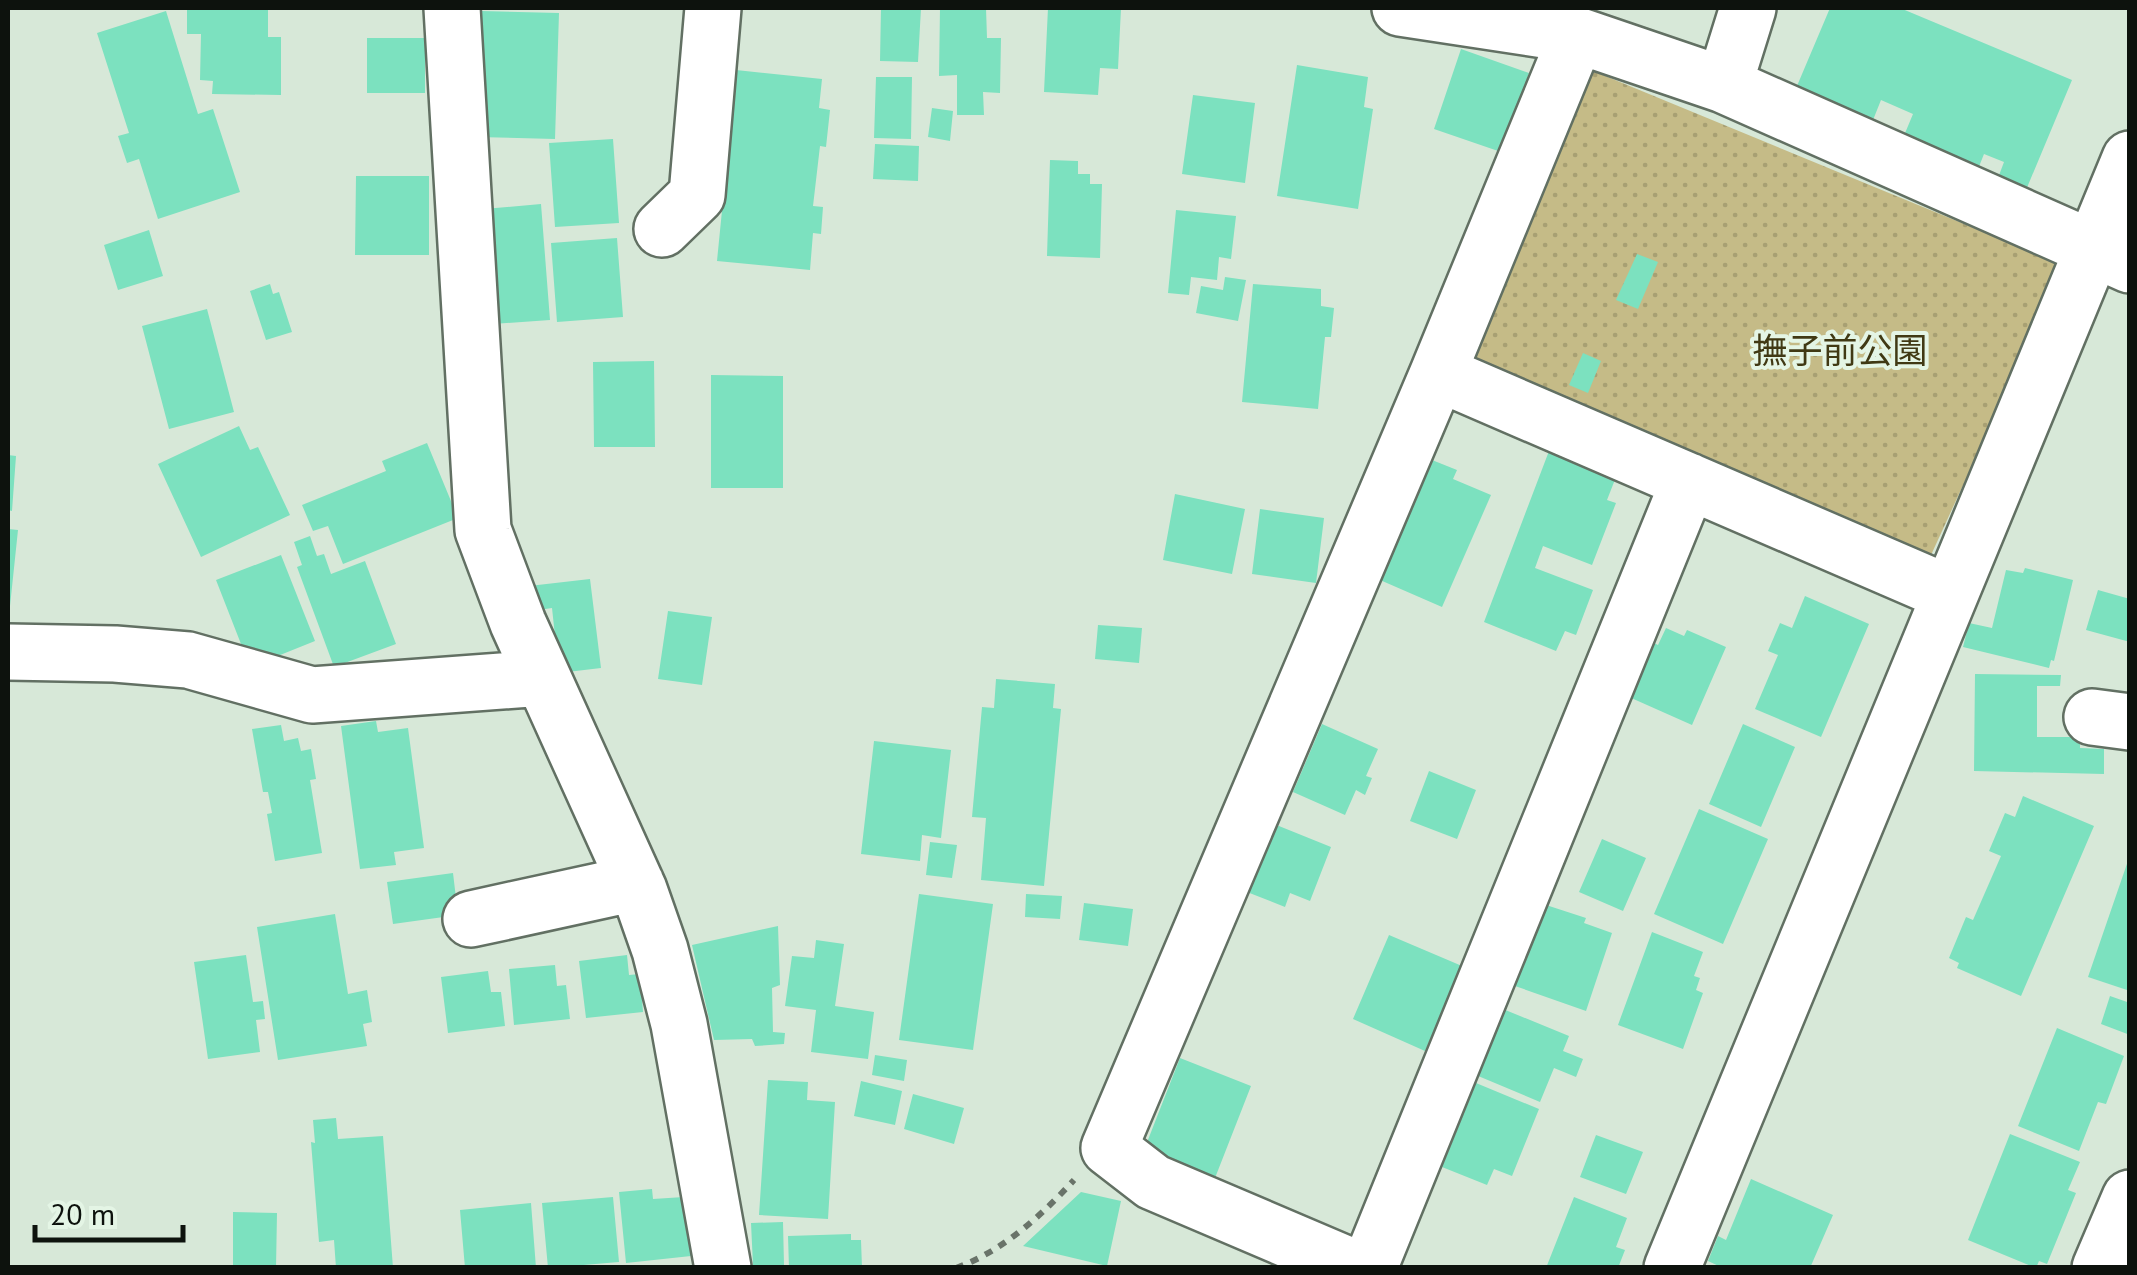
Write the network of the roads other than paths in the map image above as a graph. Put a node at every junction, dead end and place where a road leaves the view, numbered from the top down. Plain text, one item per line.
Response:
1 (452, 8) edge
2 (713, 8) edge
3 (1400, 8) edge
4 (1748, 8) edge
5 (1577, 35) junction
6 (1724, 85) junction
7 (2130, 159) edge
8 (662, 229) dead end
9 (2111, 257) edge
10 (1438, 373) junction
11 (1689, 482) junction
12 (1948, 593) junction
13 (8, 652) edge
14 (543, 678) junction
15 (636, 883) junction
16 (471, 918) dead end
17 (2130, 1198) edge
18 (722, 1268) edge
19 (1355, 1268) edge
20 (1369, 1268) edge
21 (1672, 1268) edge
22 (2100, 1268) edge

1 - 14 street
2 - 8 street
3 - 5 street
4 - 6 street
5 - 6 street
5 - 10 street
6 - 9 street
7 - 9 street
9 - 12 street
10 - 11 street
10 - 19 street
11 - 12 street
11 - 20 street
12 - 21 street
13 - 14 street
14 - 15 street
15 - 16 street
15 - 18 street
17 - 22 street

